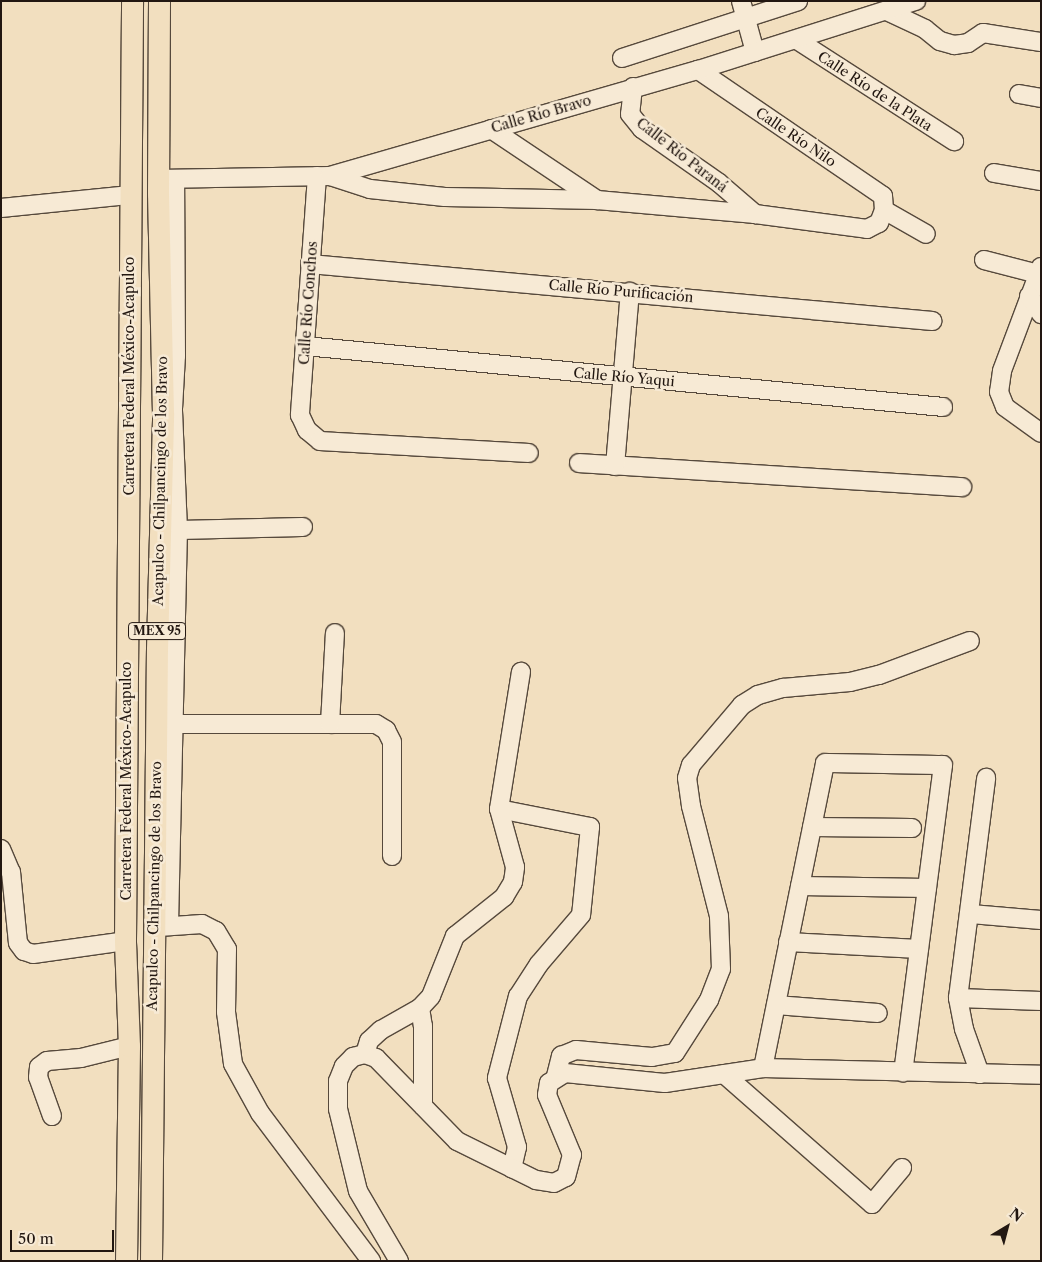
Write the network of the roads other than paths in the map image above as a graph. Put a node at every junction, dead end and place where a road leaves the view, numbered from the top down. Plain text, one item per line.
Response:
1 (132, 1) edge
2 (159, 1) edge
3 (798, 1) edge
4 (916, 1) edge
5 (743, 9) edge
6 (887, 10) junction
7 (797, 40) junction
8 (1041, 42) edge
9 (755, 52) junction
10 (622, 58) dead end
11 (698, 70) junction
12 (633, 87) junction
13 (1019, 94) dead end
14 (1041, 98) edge
15 (491, 129) junction
16 (954, 141) dead end
17 (994, 173) dead end
18 (323, 176) junction
19 (166, 179) junction
20 (1041, 181) edge
21 (130, 195) junction
22 (596, 200) junction
23 (1, 208) edge
24 (884, 210) junction
25 (755, 214) junction
26 (926, 234) dead end
27 (984, 260) dead end
28 (310, 264) junction
29 (1039, 271) edge
30 (630, 292) junction
31 (1029, 296) junction
32 (1041, 314) edge
33 (932, 321) dead end
34 (305, 346) junction
35 (624, 377) junction
36 (943, 407) dead end
37 (1041, 433) edge
38 (529, 452) dead end
39 (579, 463) dead end
40 (615, 466) junction
41 (962, 487) dead end
42 (303, 527) dead end
43 (178, 530) junction
44 (336, 633) dead end
45 (970, 640) dead end
46 (521, 672) dead end
47 (174, 724) junction
48 (330, 724) junction
49 (986, 778) dead end
50 (499, 809) junction
51 (812, 827) junction
52 (912, 828) dead end
53 (1, 850) edge
54 (392, 856) dead end
55 (800, 886) junction
56 (927, 888) junction
57 (971, 914) junction
58 (1041, 920) edge
59 (161, 926) junction
60 (125, 941) junction
61 (788, 942) junction
62 (919, 949) junction
63 (958, 998) junction
64 (1041, 1001) edge
65 (776, 1005) junction
66 (420, 1008) junction
67 (878, 1013) dead end
68 (129, 1046) junction
69 (365, 1054) junction
70 (763, 1068) junction
71 (903, 1072) junction
72 (724, 1074) junction
73 (980, 1074) junction
74 (1041, 1075) edge
75 (556, 1076) junction
76 (423, 1106) junction
77 (52, 1116) dead end
78 (512, 1168) junction
79 (902, 1168) dead end
80 (126, 1261) edge
81 (151, 1261) edge
82 (371, 1261) edge
83 (399, 1261) edge

1 - 21 main road, Carretera Federal México-Acapulco / MEX 95
2 - 19 main road, Acapulco - Chilpancingo de los Bravo / MEX 95
3 - 5 street
4 - 6 street, Calle Río Bravo
5 - 9 street
5 - 10 street
6 - 7 street, Calle Río Bravo
6 - 8 street
7 - 9 street, Calle Río Bravo
7 - 16 street, Calle Río de la Plata
9 - 11 street, Calle Río Bravo
11 - 12 street, Calle Río Bravo
11 - 24 street, Calle Río Nilo
12 - 15 street, Calle Río Bravo
12 - 25 street, Calle Río Paraná
13 - 14 street
15 - 18 street, Calle Río Bravo
15 - 22 street
17 - 20 street
18 - 19 street, Calle Río Bravo
18 - 22 street
18 - 28 street, Calle Río Conchos
19 - 43 street
19 - 59 main road, Acapulco - Chilpancingo de los Bravo / MEX 95
21 - 23 street
21 - 60 main road, Carretera Federal México-Acapulco / MEX 95
22 - 25 street
24 - 25 street
24 - 26 street
27 - 29 street
28 - 30 street, Calle Río Purificación
28 - 34 street, Calle Río Conchos
29 - 31 street
30 - 33 street, Calle Río Purificación
30 - 35 street
31 - 32 street
31 - 37 street
34 - 35 street, Calle Río Yaqui
34 - 38 street, Calle Río Conchos
35 - 36 street, Calle Río Yaqui
35 - 40 street
39 - 40 street
40 - 41 street
42 - 43 street
43 - 47 street
44 - 48 street
45 - 75 street
46 - 50 street
47 - 48 street
47 - 59 street
48 - 54 street
49 - 57 street
50 - 66 street
50 - 78 street
51 - 52 street
51 - 55 street
51 - 56 street
53 - 60 street
55 - 56 street
55 - 61 street
56 - 62 street
57 - 58 street
57 - 63 street
59 - 81 main road, Acapulco - Chilpancingo de los Bravo / MEX 95
59 - 82 street
60 - 68 main road, Carretera Federal México-Acapulco / MEX 95
61 - 62 street
61 - 65 street
62 - 71 street
63 - 64 street
63 - 73 street
65 - 67 street
65 - 70 street
66 - 69 street
66 - 76 street
68 - 77 street
68 - 80 main road, Carretera Federal México-Acapulco / MEX 95
69 - 76 street
69 - 83 street
70 - 71 street
70 - 72 street
71 - 73 street
72 - 75 street
72 - 79 street
73 - 74 street
75 - 78 street
76 - 78 street

